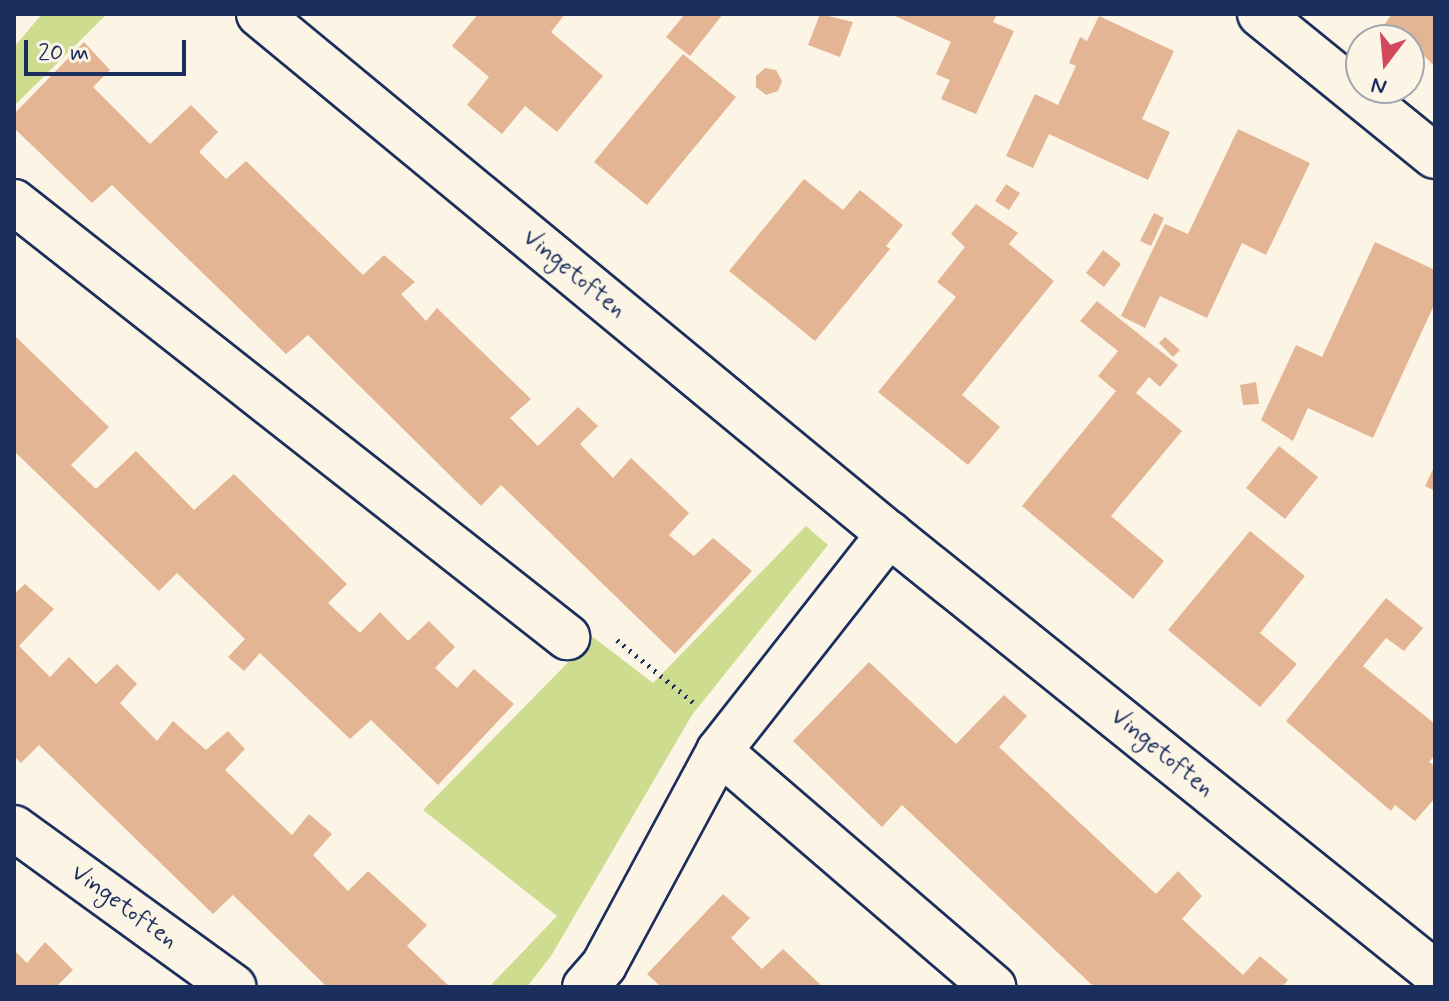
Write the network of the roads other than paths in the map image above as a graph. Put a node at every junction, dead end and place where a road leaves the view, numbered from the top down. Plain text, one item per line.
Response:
1 (259, 14) edge
2 (1260, 14) edge
3 (1435, 156) edge
4 (14, 202) edge
5 (889, 534) junction
6 (567, 637) road end
7 (719, 751) junction
8 (14, 828) edge
9 (1435, 973) edge
10 (234, 987) edge
11 (585, 987) edge
12 (993, 987) edge

1 - 5 street, Vingetoften
2 - 3 street
4 - 6 street
5 - 7 street
5 - 9 street, Vingetoften
7 - 11 street
7 - 12 street
8 - 10 street, Vingetoften

